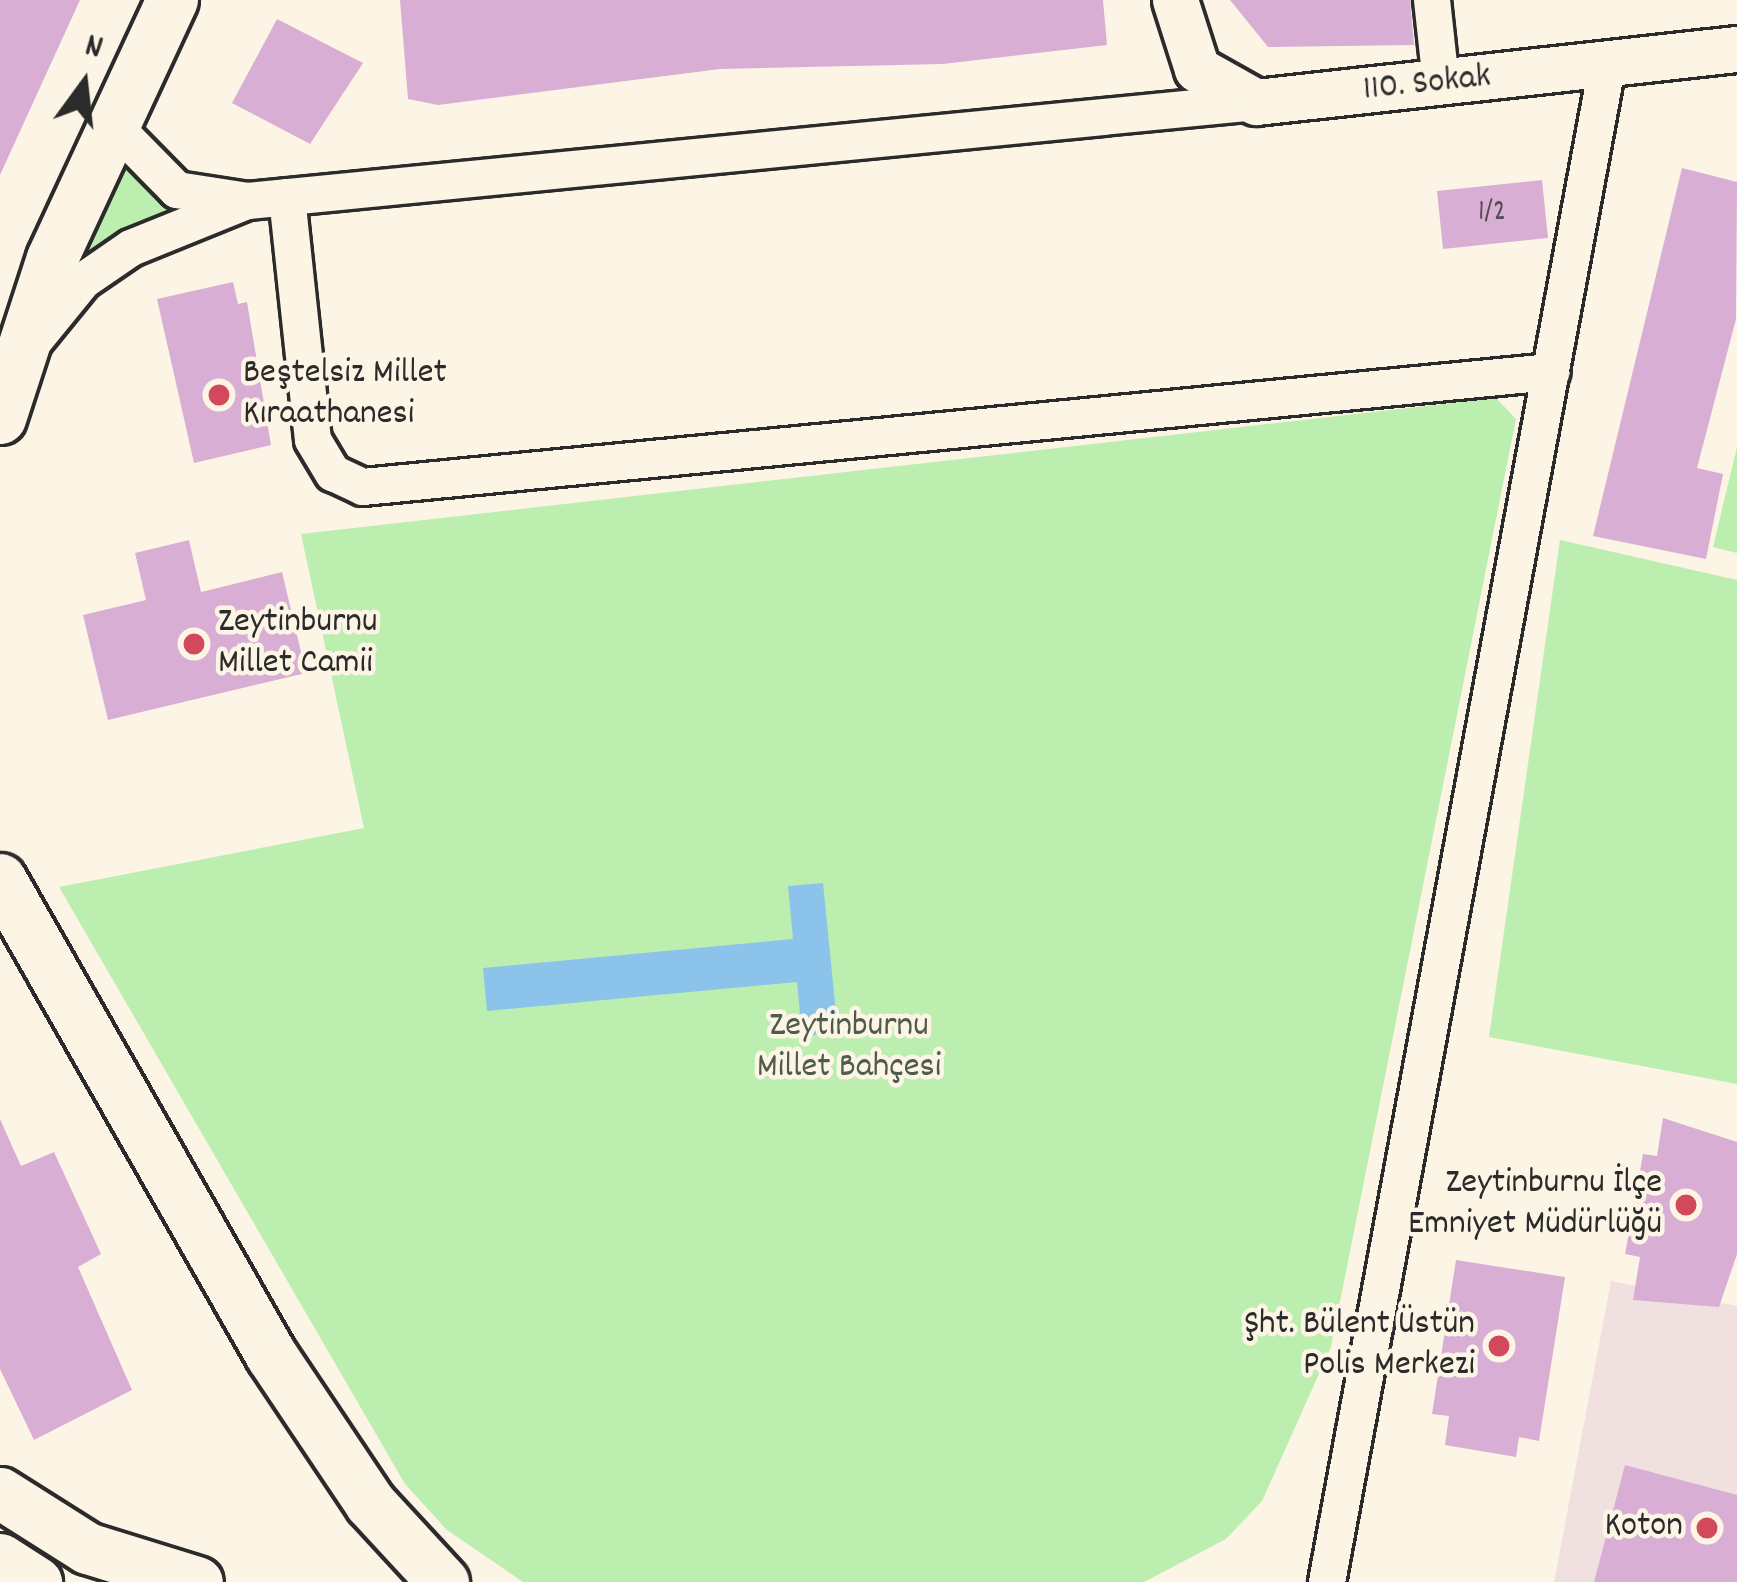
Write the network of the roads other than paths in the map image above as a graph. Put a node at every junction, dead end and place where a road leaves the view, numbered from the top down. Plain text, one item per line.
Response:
1 (172, 0) edge
2 (1174, 0) edge
3 (1432, 0) edge
4 (1737, 49) edge
5 (1607, 67) junction
6 (1441, 83) junction
7 (1256, 102) junction
8 (114, 126) junction
9 (287, 197) junction
10 (248, 201) junction
11 (19, 359) junction
12 (1551, 372) junction
13 (0, 418) edge
14 (0, 879) edge
15 (0, 1493) edge
16 (0, 1559) edge
17 (36, 1582) edge
18 (197, 1582) edge
19 (443, 1582) edge
20 (1327, 1582) edge

1 - 8 main road
2 - 7 street
3 - 6 street
4 - 5 street, 110. Sokak
5 - 6 street, 110. Sokak
5 - 12 street
6 - 7 street, 110. Sokak
7 - 9 street
8 - 10 street
8 - 11 main road
9 - 10 street
9 - 12 street
10 - 11 street
11 - 13 main road
12 - 20 street
14 - 19 main road
15 - 18 main road
16 - 17 main road

